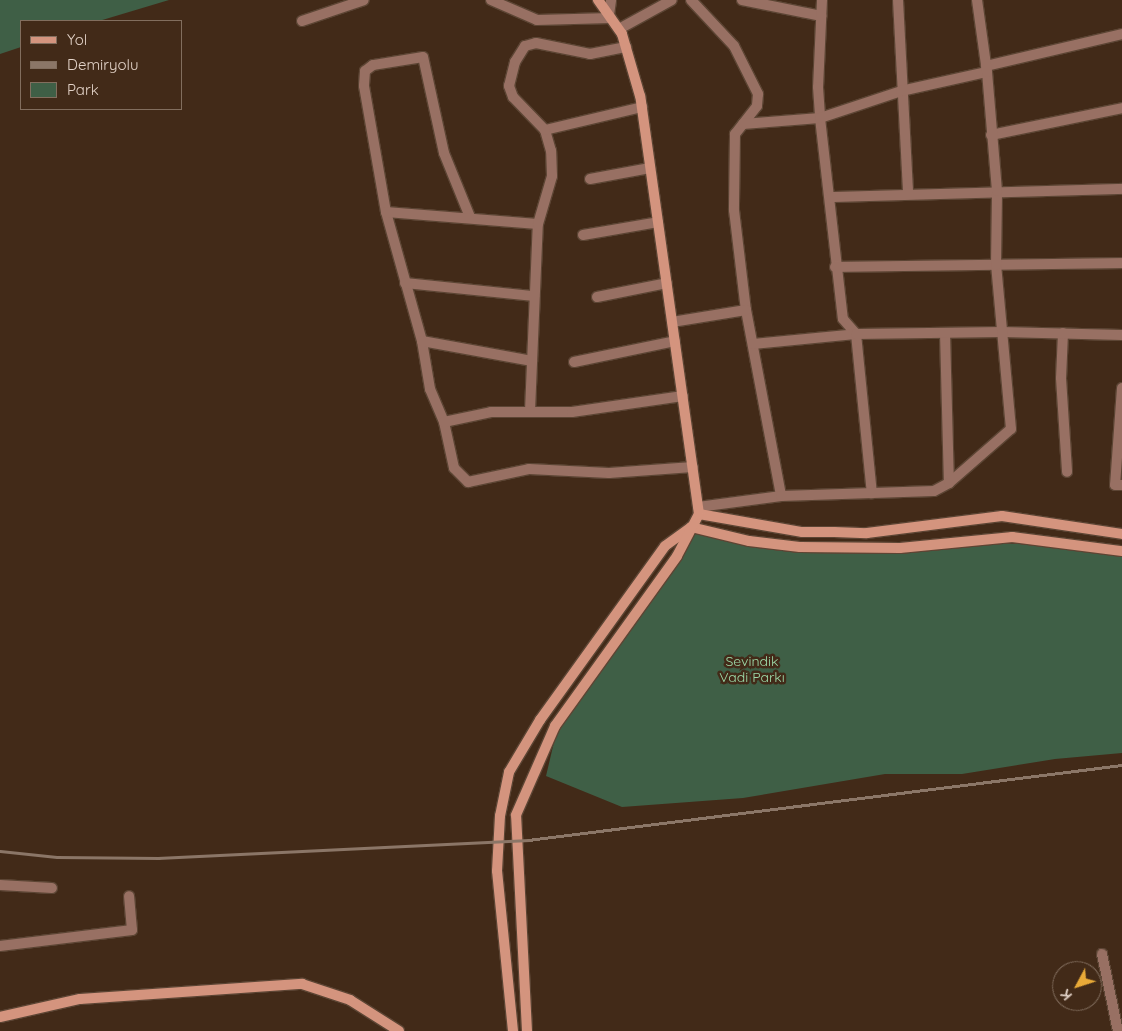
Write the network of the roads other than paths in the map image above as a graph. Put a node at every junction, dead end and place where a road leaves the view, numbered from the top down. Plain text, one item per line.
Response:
1 (364, 0) edge
2 (491, 0) edge
3 (598, 0) edge
4 (611, 0) edge
5 (672, 0) edge
6 (690, 0) edge
7 (742, 0) edge
8 (822, 0) edge
9 (898, 0) edge
10 (977, 0) edge
11 (821, 16) junction
12 (610, 17) junction
13 (302, 21) dead end
14 (619, 29) junction
15 (1122, 34) edge
16 (626, 47) junction
17 (987, 69) junction
18 (901, 91) junction
19 (642, 107) junction
20 (1122, 108) edge
21 (820, 118) junction
22 (743, 124) junction
23 (545, 130) junction
24 (991, 135) junction
25 (650, 168) junction
26 (590, 179) dead end
27 (1122, 189) edge
28 (996, 190) junction
29 (908, 193) junction
30 (830, 198) junction
31 (386, 212) junction
32 (470, 217) junction
33 (658, 222) junction
34 (538, 224) junction
35 (583, 235) dead end
36 (1122, 263) edge
37 (996, 265) junction
38 (835, 267) junction
39 (405, 282) junction
40 (667, 283) junction
41 (534, 296) junction
42 (598, 297) dead end
43 (746, 310) junction
44 (672, 322) junction
45 (1002, 332) junction
46 (945, 333) junction
47 (1063, 333) junction
48 (856, 334) junction
49 (1122, 335) edge
50 (422, 341) junction
51 (675, 341) junction
52 (753, 344) junction
53 (532, 361) junction
54 (574, 362) dead end
55 (1122, 388) edge
56 (683, 396) junction
57 (530, 411) junction
58 (444, 422) junction
59 (693, 467) junction
60 (1067, 472) dead end
61 (949, 483) junction
62 (1122, 485) edge
63 (872, 493) junction
64 (781, 496) junction
65 (698, 511) junction
66 (691, 527) junction
67 (1122, 534) edge
68 (1122, 551) edge
69 (0, 885) edge
70 (52, 888) dead end
71 (129, 896) dead end
72 (0, 946) edge
73 (1102, 954) dead end
74 (0, 1018) edge
75 (400, 1031) edge
76 (513, 1031) edge
77 (527, 1031) edge
78 (1118, 1031) edge

1 - 13 street
2 - 12 street
3 - 12 street
4 - 12 street
5 - 14 street
6 - 22 street
7 - 11 street
8 - 11 street
9 - 18 street
10 - 17 street
11 - 21 street
12 - 14 street
14 - 16 street
15 - 17 street
16 - 19 street
16 - 23 street
17 - 18 street
17 - 24 street
18 - 21 street
18 - 29 street
19 - 23 street
19 - 25 street
20 - 24 street
21 - 22 street
21 - 30 street
22 - 43 street
23 - 34 street
24 - 28 street
25 - 26 street
25 - 33 street
27 - 28 street
28 - 29 street
28 - 37 street
29 - 30 street
30 - 38 street
31 - 32 street
31 - 32 street
31 - 39 street
32 - 34 street
33 - 35 street
33 - 40 street
34 - 41 street
36 - 37 street
37 - 38 street
37 - 45 street
38 - 48 street
39 - 41 street
39 - 50 street
40 - 42 street
40 - 44 street
41 - 53 street
43 - 44 street
43 - 52 street
44 - 51 street
45 - 46 street
45 - 47 street
45 - 61 street
46 - 48 street
46 - 61 street
47 - 49 street
47 - 60 street
48 - 52 street
48 - 63 street
50 - 53 street
50 - 58 street
51 - 54 street
51 - 56 street
52 - 64 street
53 - 57 street
55 - 62 street
56 - 57 street
56 - 59 street
57 - 58 street
58 - 59 street
59 - 65 street
61 - 63 street
63 - 64 street
64 - 65 street
65 - 66 street
65 - 67 street
66 - 68 street
66 - 76 street
66 - 77 street
69 - 70 street
71 - 72 street
73 - 78 street
74 - 75 street

